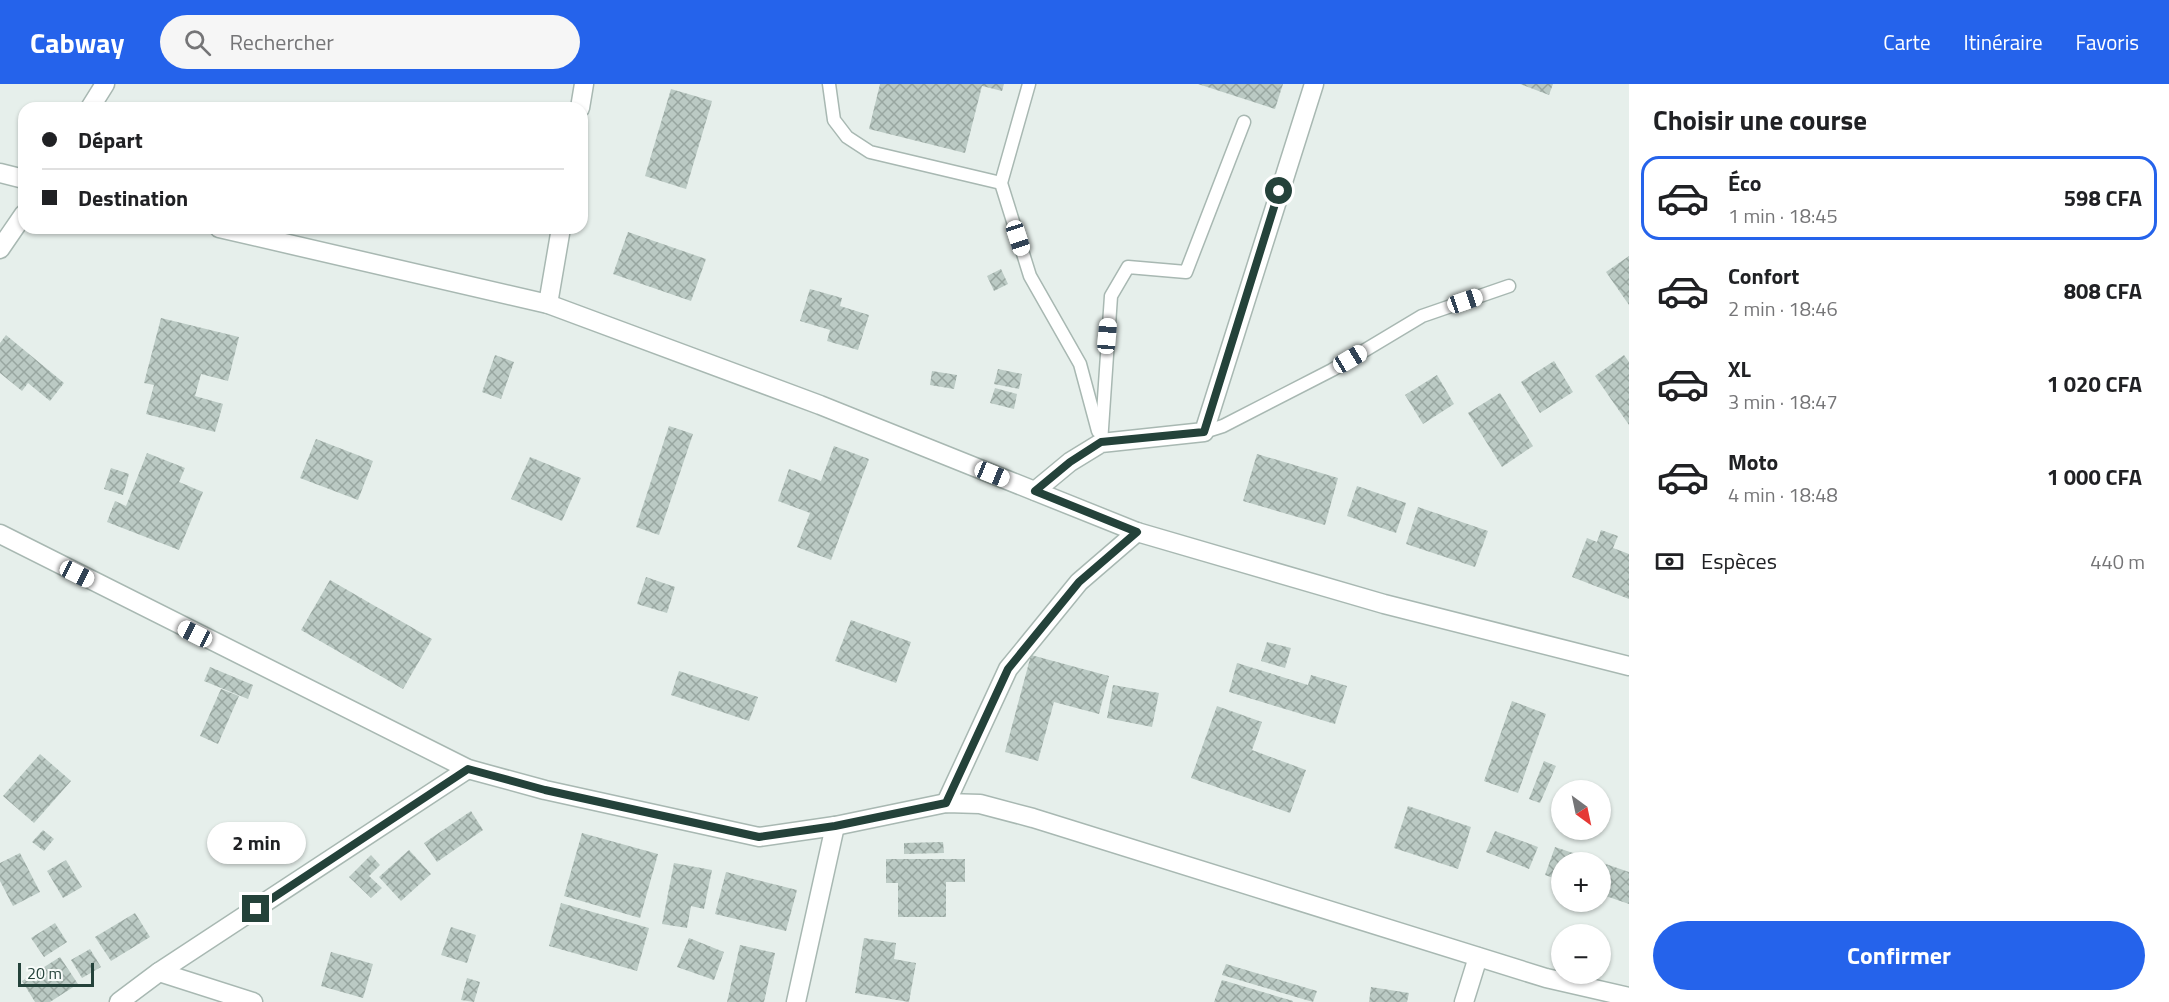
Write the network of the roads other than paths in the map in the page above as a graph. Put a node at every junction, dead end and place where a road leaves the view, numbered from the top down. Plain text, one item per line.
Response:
1 (105, 84) edge
2 (584, 84) edge
3 (829, 84) edge
4 (1029, 84) edge
5 (1314, 84) edge
6 (94, 102) edge
7 (581, 102) edge
8 (1244, 122) dead end
9 (0, 173) edge
10 (18, 178) edge
11 (1001, 183) junction
12 (18, 223) edge
13 (245, 234) edge
14 (560, 234) edge
15 (0, 249) edge
16 (1509, 286) dead end
17 (548, 304) junction
18 (1204, 432) junction
19 (1101, 442) junction
20 (1035, 491) junction
21 (1137, 532) junction
22 (0, 534) edge
23 (1629, 666) edge
24 (468, 769) junction
25 (946, 803) junction
26 (835, 826) junction
27 (1478, 957) junction
28 (159, 972) junction
29 (1629, 997) edge
30 (119, 1002) edge
31 (253, 1002) edge
32 (796, 1002) edge
33 (1464, 1002) edge

1 - 6 street
2 - 7 street
3 - 11 lane
4 - 11 lane
5 - 18 street
8 - 19 lane
9 - 10 street
11 - 19 lane
12 - 15 street
13 - 17 street
14 - 17 street
16 - 18 lane
17 - 20 street
18 - 19 street
19 - 20 street
20 - 21 street
21 - 23 street
21 - 25 street
22 - 24 street
24 - 26 street
24 - 28 street
25 - 26 street
25 - 27 street
26 - 32 street
27 - 29 street
27 - 33 street
28 - 30 street
28 - 31 street

